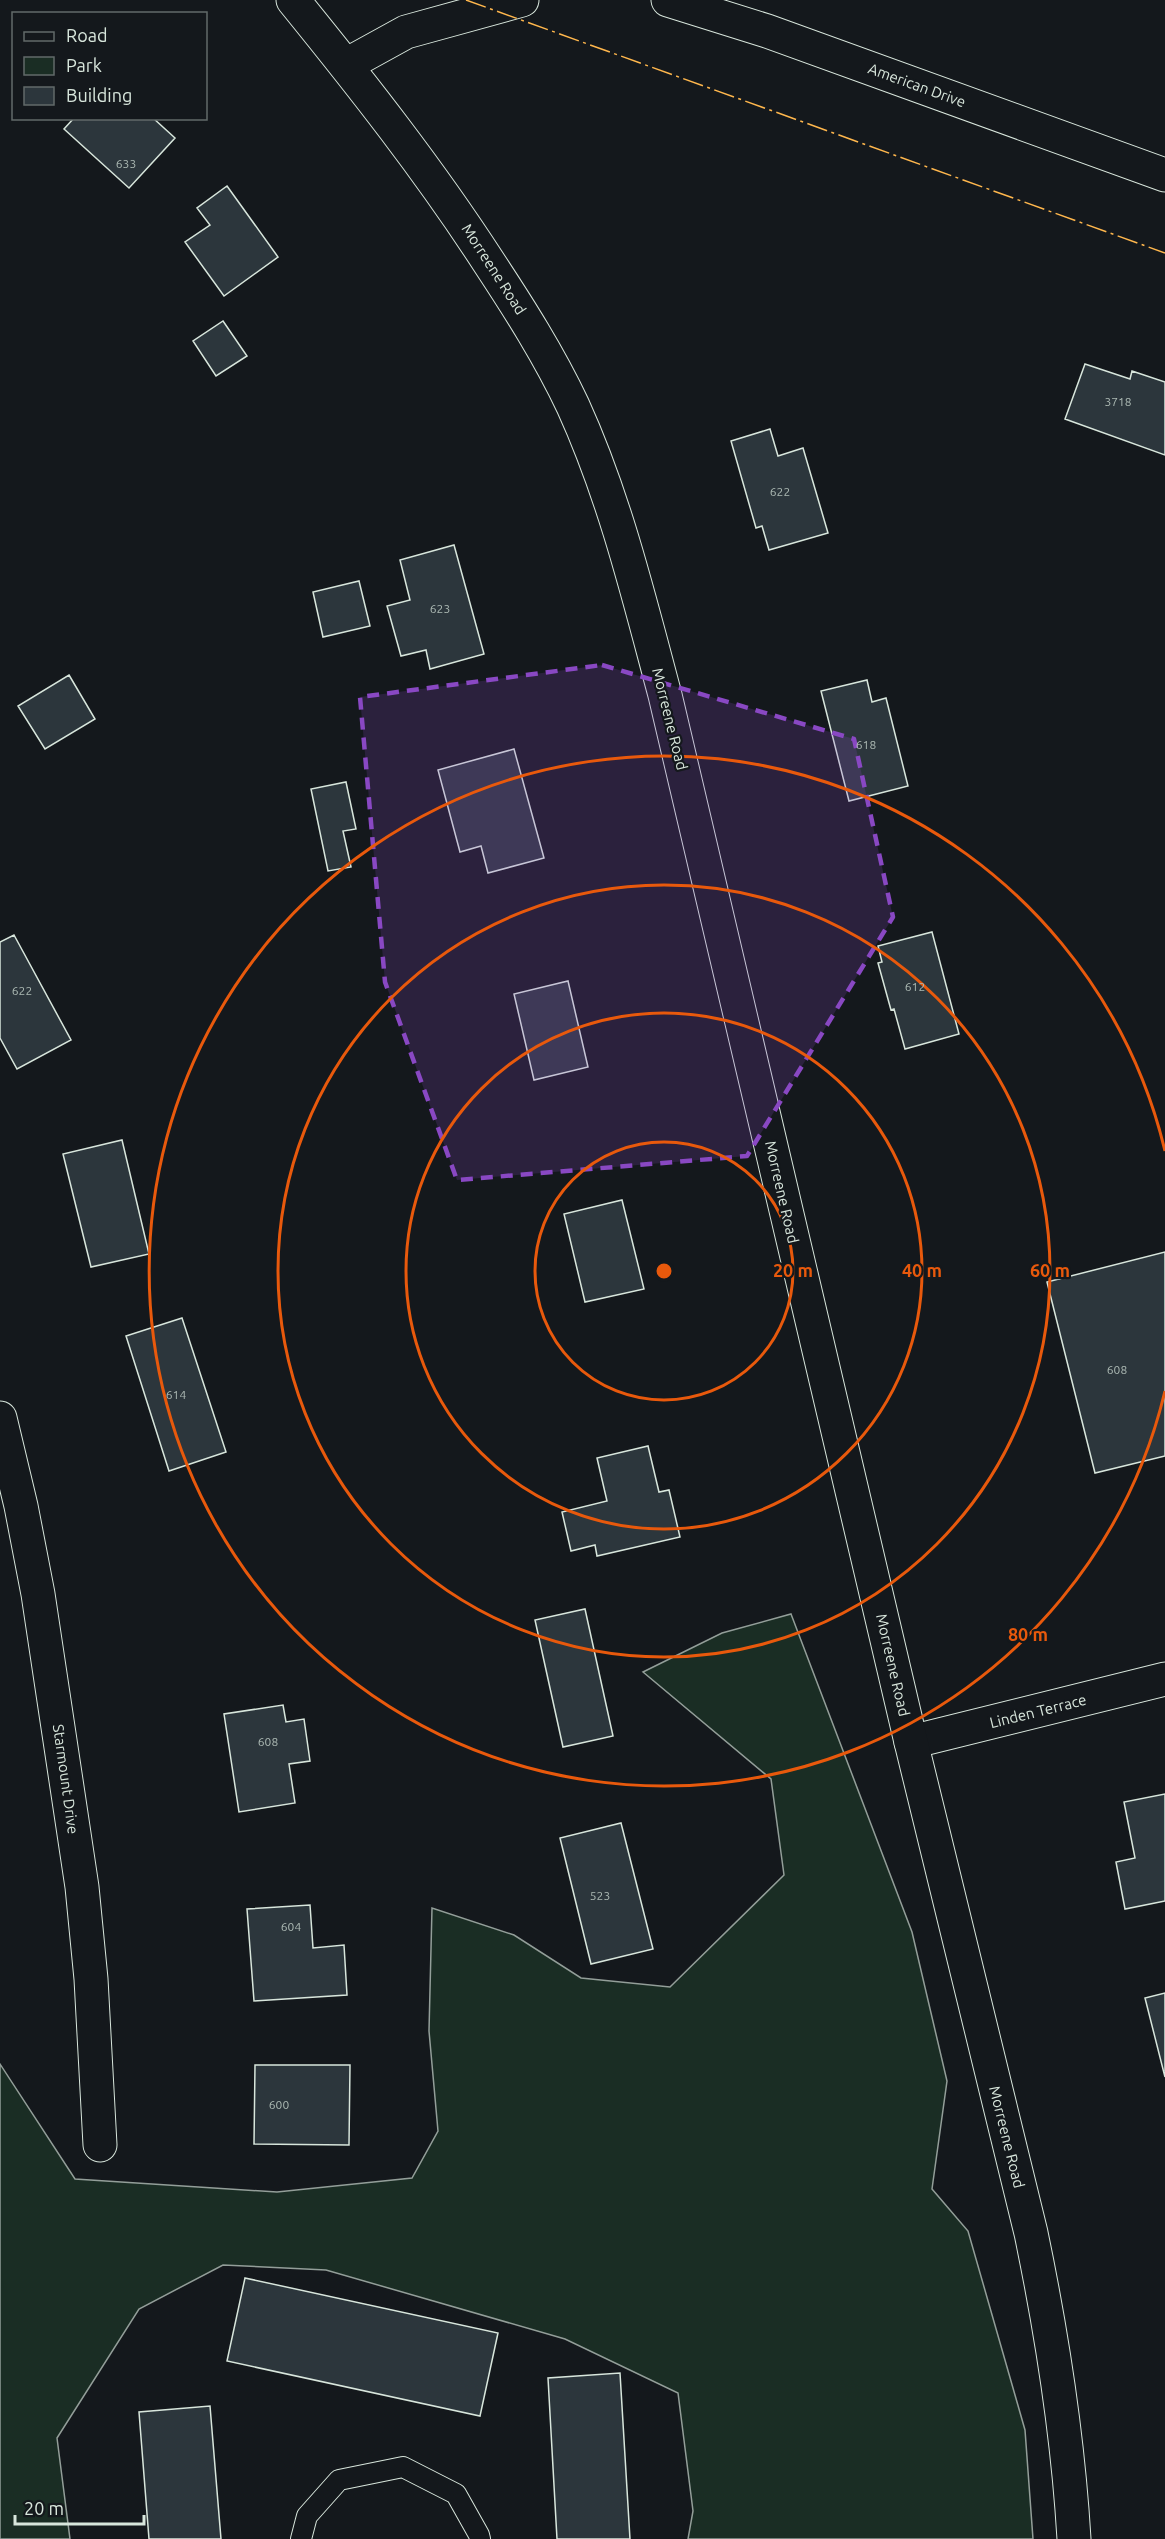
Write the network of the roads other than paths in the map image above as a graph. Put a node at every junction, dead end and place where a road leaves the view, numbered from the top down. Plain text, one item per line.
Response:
1 (293, 0) edge
2 (522, 0) edge
3 (668, 0) edge
4 (346, 65) junction
5 (1165, 175) edge
6 (0, 1418) edge
7 (1165, 1679) edge
8 (911, 1742) junction
9 (100, 2145) dead end
10 (301, 2539) edge
11 (480, 2539) edge
12 (1074, 2539) edge

1 - 4 street, Morreene Road
2 - 4 street
3 - 5 street, American Drive
4 - 8 street, Morreene Road
6 - 9 street, Starmount Drive
7 - 8 street, Linden Terrace
8 - 12 street, Morreene Road
10 - 11 lane

